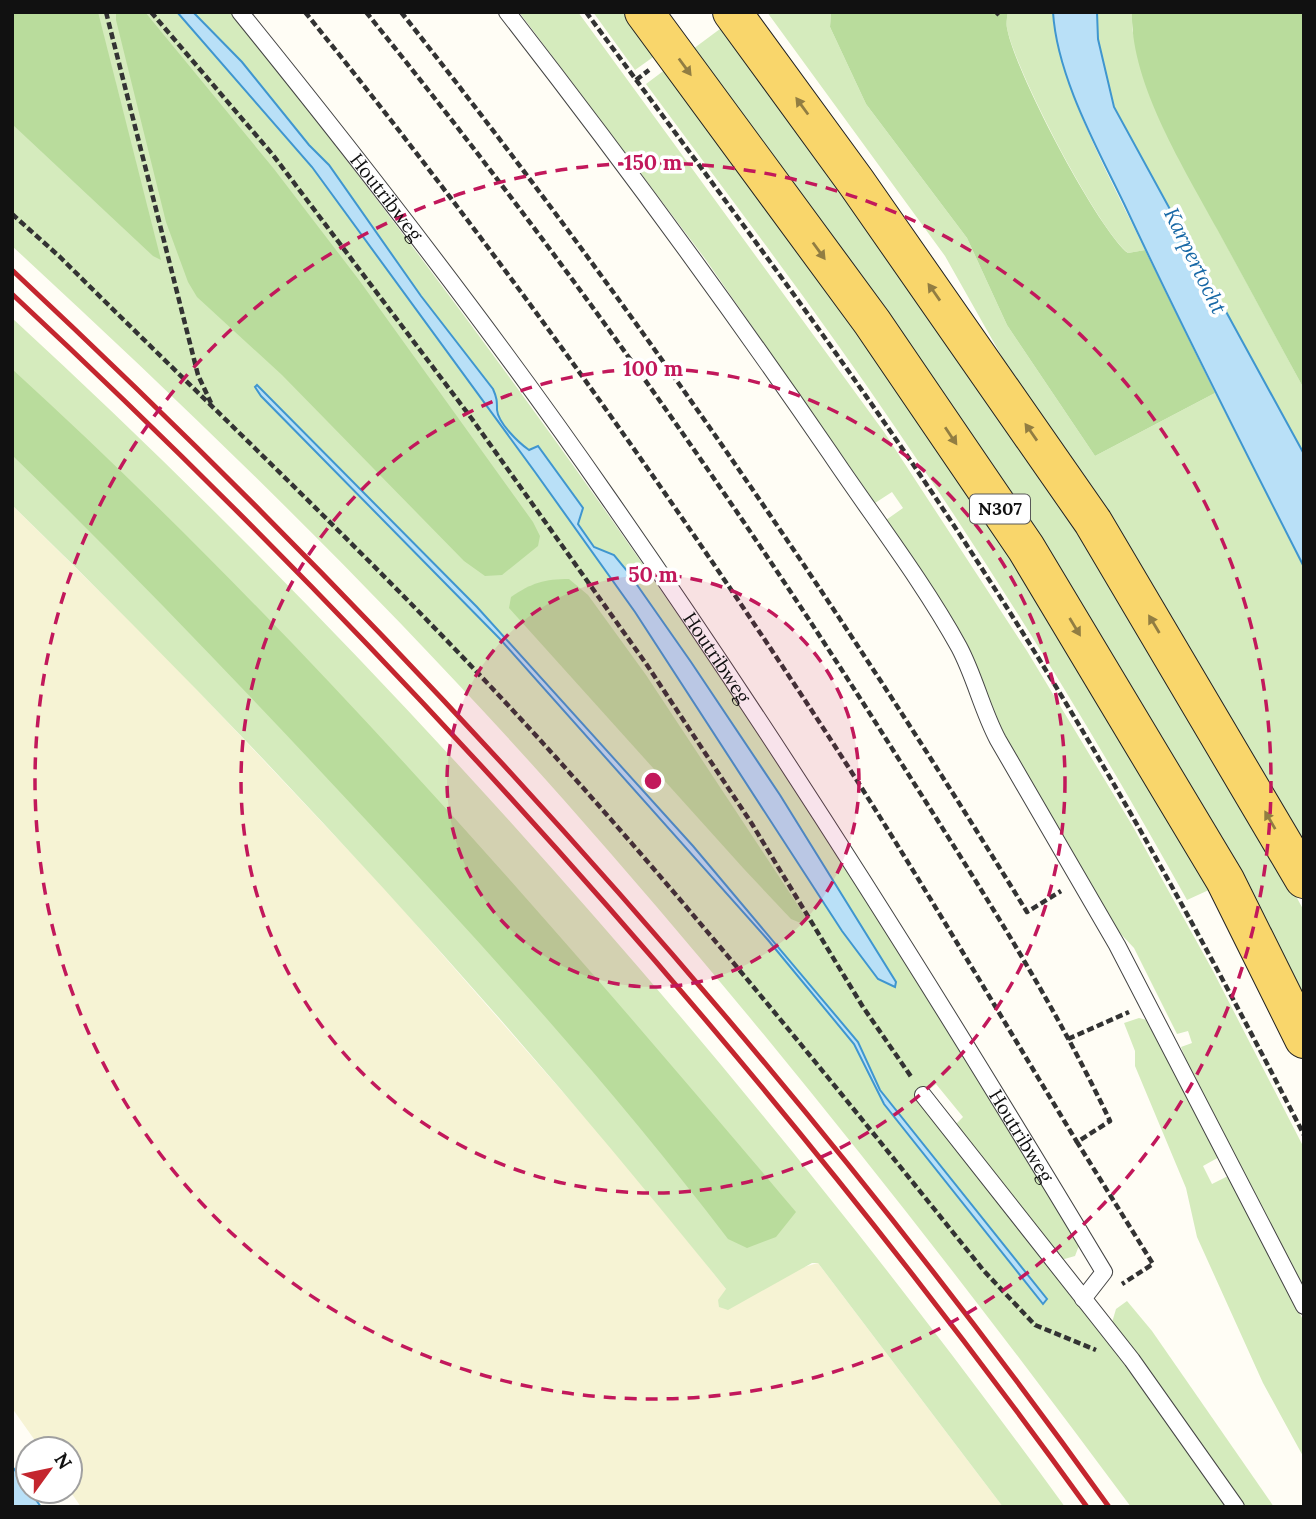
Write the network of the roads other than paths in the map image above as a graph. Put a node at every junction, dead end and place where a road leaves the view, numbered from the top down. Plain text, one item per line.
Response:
1 (240, 12) edge
2 (507, 12) edge
3 (644, 12) edge
4 (732, 12) edge
5 (1304, 879) edge
6 (1304, 1039) edge
7 (923, 1095) road end
8 (1083, 1299) junction
9 (1304, 1306) edge
10 (1236, 1507) edge

1 - 8 lane, Houtribweg
2 - 9 lane
3 -> 6 main road, N307
5 -> 4 main road
7 - 8 lane
8 - 10 lane

